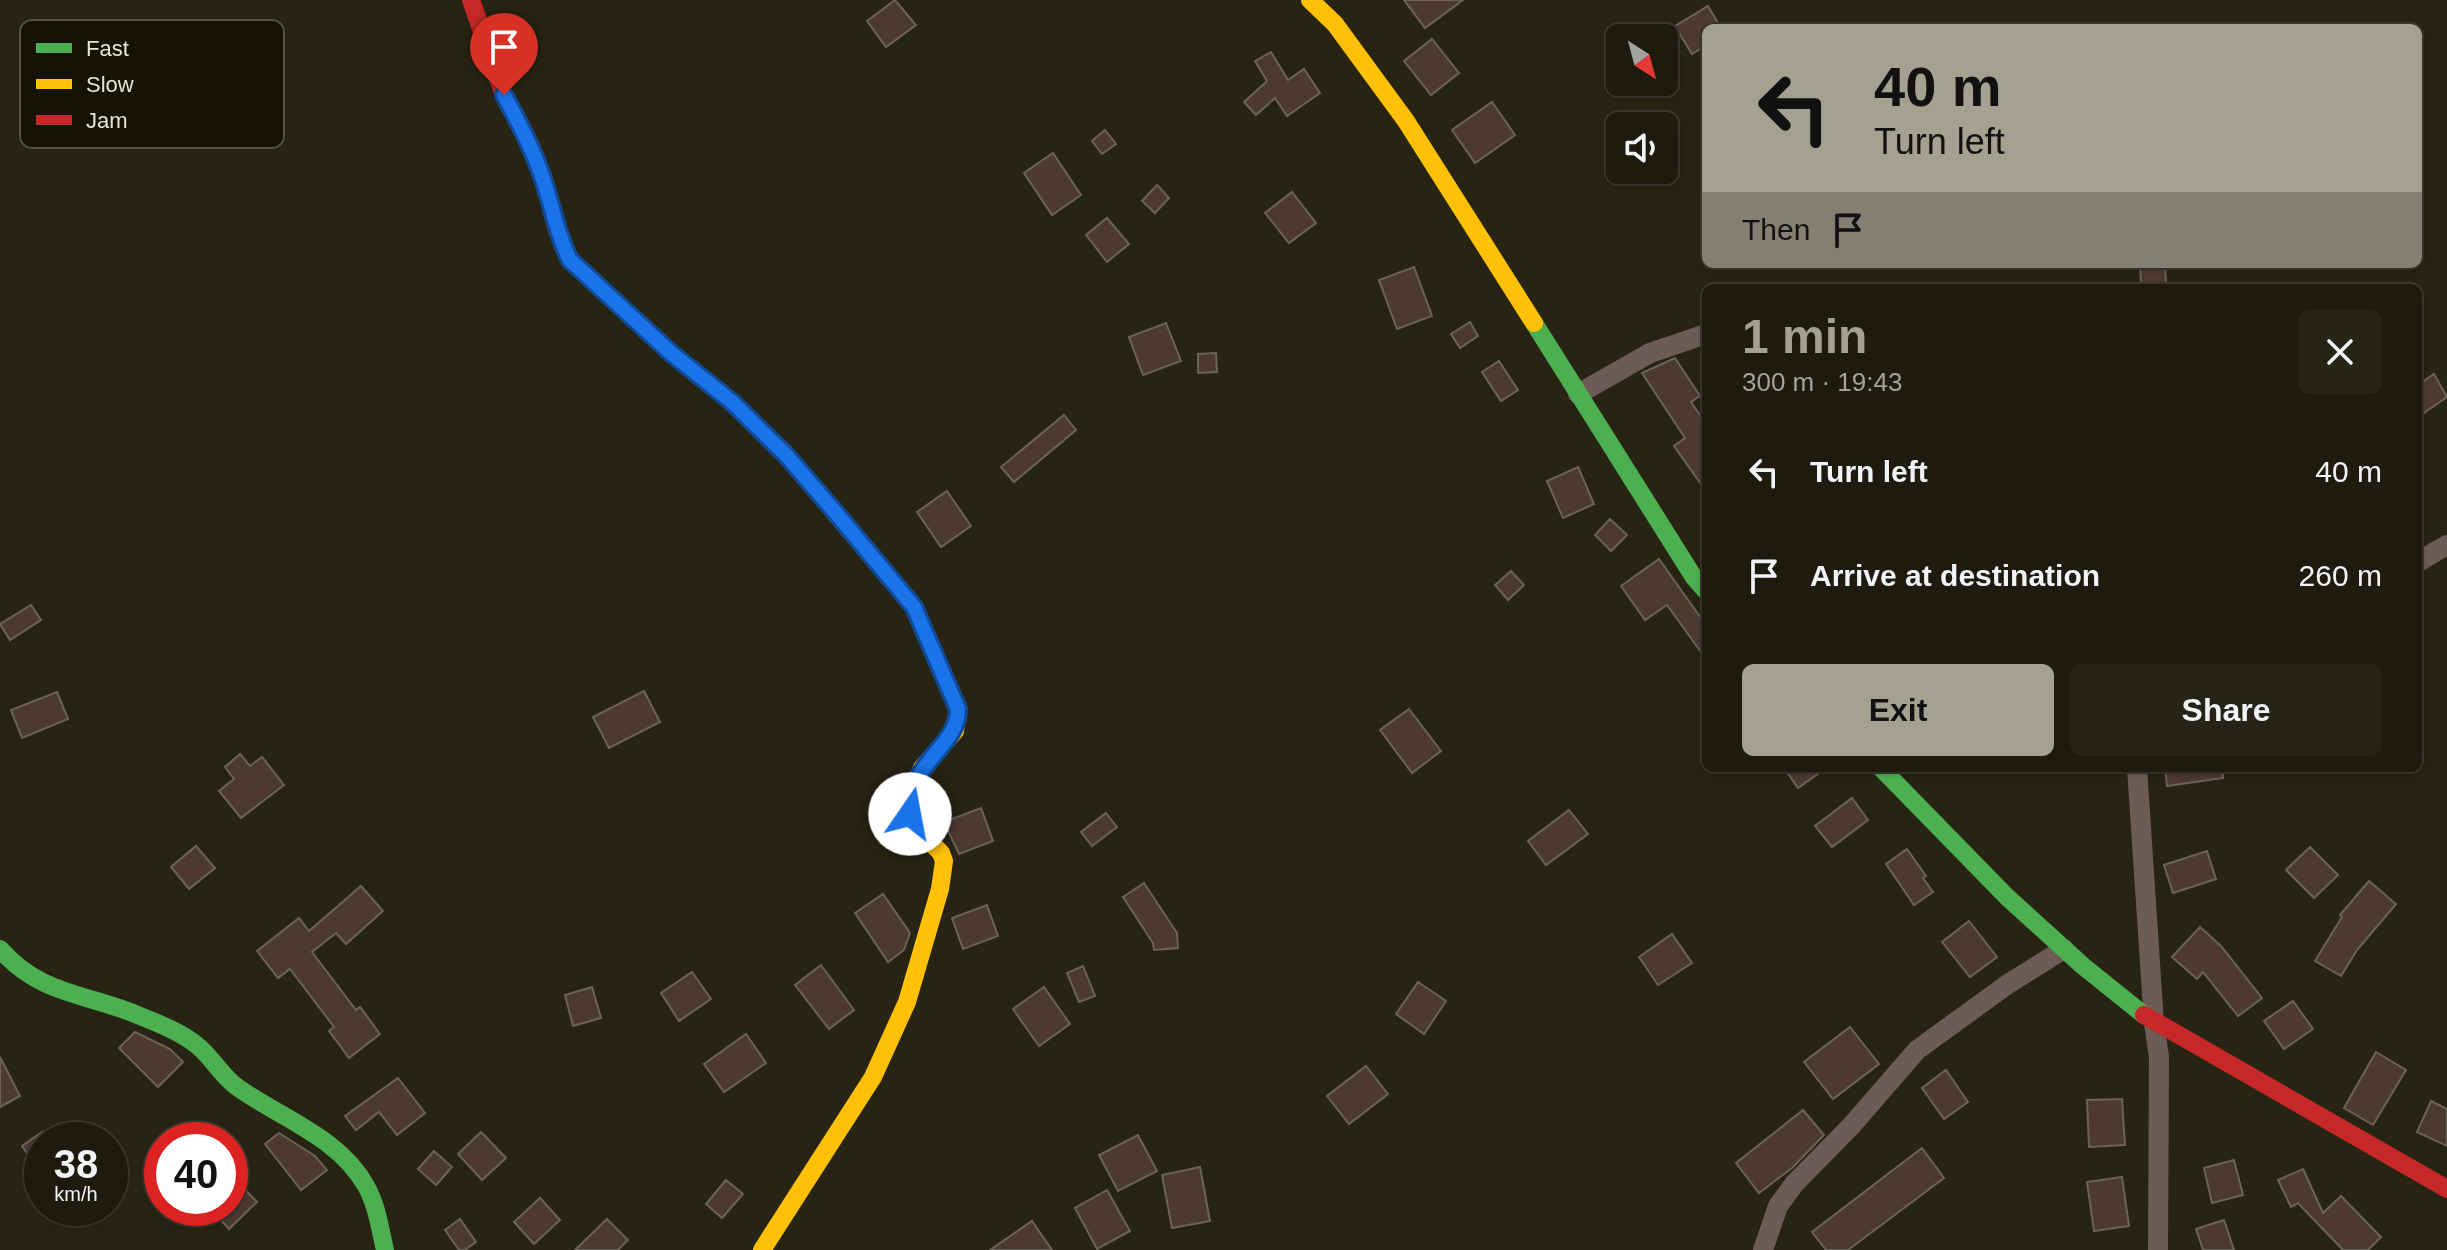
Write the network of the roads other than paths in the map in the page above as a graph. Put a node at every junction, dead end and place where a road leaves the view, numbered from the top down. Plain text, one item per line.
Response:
1 (471, 0) edge
2 (1310, 0) edge
3 (1702, 335) edge
4 (1578, 394) junction
5 (2447, 545) edge
6 (2422, 560) edge
7 (1702, 586) edge
8 (1885, 772) edge
9 (2137, 772) edge
10 (0, 949) edge
11 (2064, 949) junction
12 (2154, 1023) junction
13 (2447, 1189) edge
14 (385, 1250) edge
15 (762, 1250) edge
16 (1763, 1250) edge
17 (2158, 1250) edge

1 - 15 street
2 - 4 street
3 - 4 street
4 - 7 street
5 - 6 street
8 - 11 street
9 - 12 street
10 - 14 street
11 - 12 street
11 - 16 street
12 - 13 street
12 - 17 street

